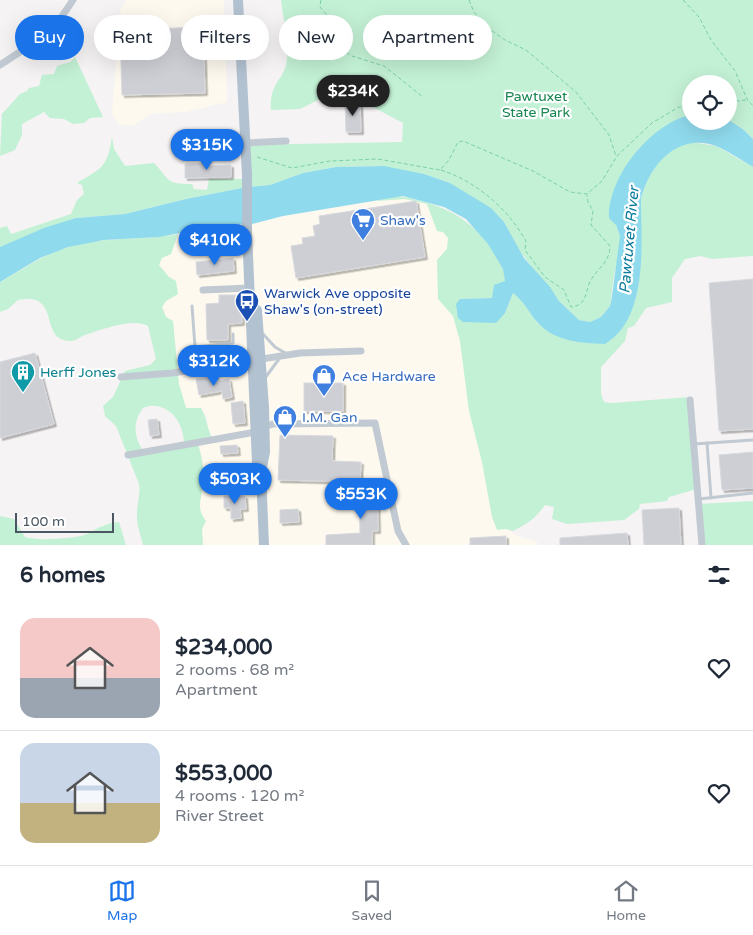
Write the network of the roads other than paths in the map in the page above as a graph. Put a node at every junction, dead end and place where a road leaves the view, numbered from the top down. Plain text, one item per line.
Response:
1 (72, 0) edge
2 (238, 0) edge
3 (0, 65) edge
4 (286, 141) dead end
5 (245, 144) junction
6 (249, 226) junction
7 (249, 288) junction
8 (203, 290) dead end
9 (192, 306) dead end
10 (259, 329) junction
11 (233, 334) dead end
12 (220, 344) junction
13 (195, 347) junction
14 (361, 352) dead end
15 (287, 354) junction
16 (257, 360) junction
17 (223, 365) junction
18 (198, 369) junction
19 (121, 377) dead end
20 (263, 383) junction
21 (690, 400) dead end
22 (260, 430) junction
23 (753, 440) edge
24 (707, 443) junction
25 (694, 444) junction
26 (128, 455) dead end
27 (753, 493) edge
28 (711, 498) junction
29 (698, 499) junction
30 (264, 545) edge
31 (406, 545) edge
32 (702, 545) edge

1 - 3 street
2 - 5 main road
4 - 5 street
5 - 6 main road
6 - 7 main road
6 - 10 main road
7 - 8 street
7 - 16 main road
9 - 13 lane
10 - 15 lane
10 - 16 main road
11 - 12 lane
12 - 13 lane
12 - 17 lane
13 - 18 lane
14 - 15 street
15 - 16 street
15 - 20 lane
16 - 17 street
16 - 20 main road
16 - 22 main road
17 - 18 street
18 - 19 street
20 - 22 main road
21 - 25 street
22 - 26 street
22 - 30 main road
22 - 31 street
23 - 24 lane
24 - 25 lane
24 - 28 lane
25 - 29 street
27 - 28 lane
28 - 29 lane
29 - 32 street

